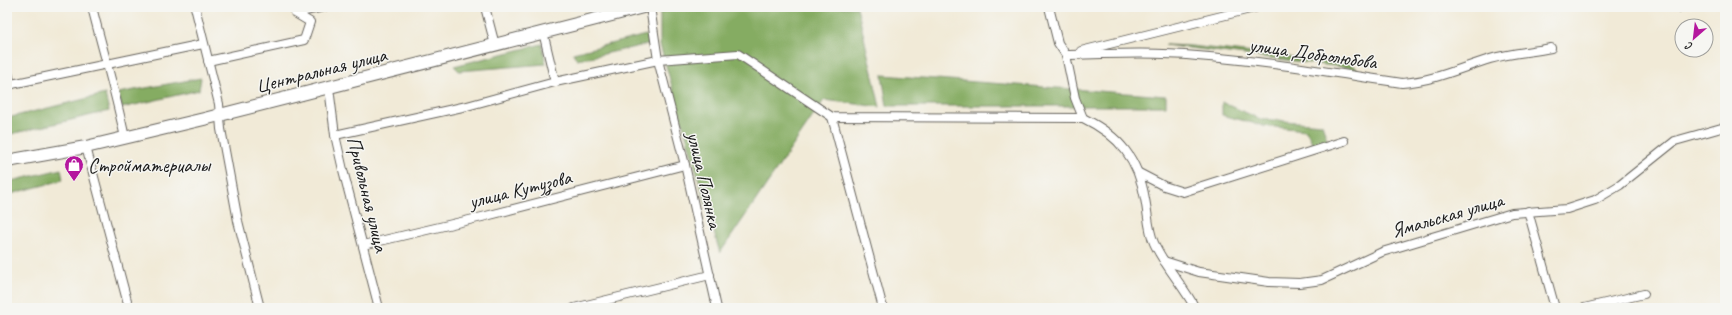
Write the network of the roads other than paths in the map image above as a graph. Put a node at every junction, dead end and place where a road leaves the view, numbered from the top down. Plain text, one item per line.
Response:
1 (92, 7) edge
2 (195, 7) edge
3 (324, 7) edge
4 (485, 7) edge
5 (643, 7) edge
6 (650, 7) edge
7 (1049, 7) edge
8 (1258, 7) edge
9 (294, 10) edge
10 (543, 32) junction
11 (204, 44) junction
12 (495, 45) junction
13 (1551, 48) dead end
14 (1066, 55) junction
15 (658, 60) junction
16 (208, 61) junction
17 (106, 66) junction
18 (7, 69) edge
19 (555, 82) junction
20 (9, 85) edge
21 (328, 88) junction
22 (220, 114) junction
23 (832, 117) junction
24 (1083, 118) junction
25 (1725, 127) edge
26 (335, 135) junction
27 (125, 138) junction
28 (1344, 141) dead end
29 (86, 147) junction
30 (7, 161) edge
31 (685, 165) junction
32 (1139, 173) junction
33 (1528, 212) junction
34 (363, 245) junction
35 (1164, 261) junction
36 (710, 275) junction
37 (1644, 294) dead end
38 (129, 308) edge
39 (260, 308) edge
40 (379, 308) edge
41 (574, 308) edge
42 (718, 308) edge
43 (883, 308) edge
44 (1195, 308) edge
45 (1555, 308) edge
46 (1584, 308) edge

1 - 17 street
2 - 11 street
3 - 9 street
4 - 12 street
5 - 10 main road, Центральная улица
6 - 15 street, улица Полянка
7 - 14 street
8 - 14 street
9 - 16 street
10 - 12 main road, Центральная улица
10 - 19 street
11 - 16 street
11 - 17 street
12 - 21 main road, Центральная улица
13 - 14 street, улица Добролюбова
14 - 24 street
15 - 19 street
15 - 23 street
15 - 31 street, улица Полянка
16 - 22 street
17 - 20 street
17 - 27 street
18 - 20 street
19 - 26 street
21 - 22 main road, Центральная улица
21 - 26 street, Привольная улица
22 - 27 main road, Центральная улица
22 - 39 street
23 - 24 street
23 - 43 street
24 - 32 street
25 - 33 street, Ямальская улица
26 - 34 street, Привольная улица
27 - 29 main road, Центральная улица
28 - 32 street
29 - 30 main road, Центральная улица
29 - 38 street
31 - 34 street, улица Кутузова
31 - 36 street, улица Полянка
32 - 35 street
33 - 35 street, Ямальская улица
33 - 45 street
34 - 40 street, Привольная улица
35 - 44 street
36 - 41 street
36 - 42 street, улица Полянка
37 - 46 street

